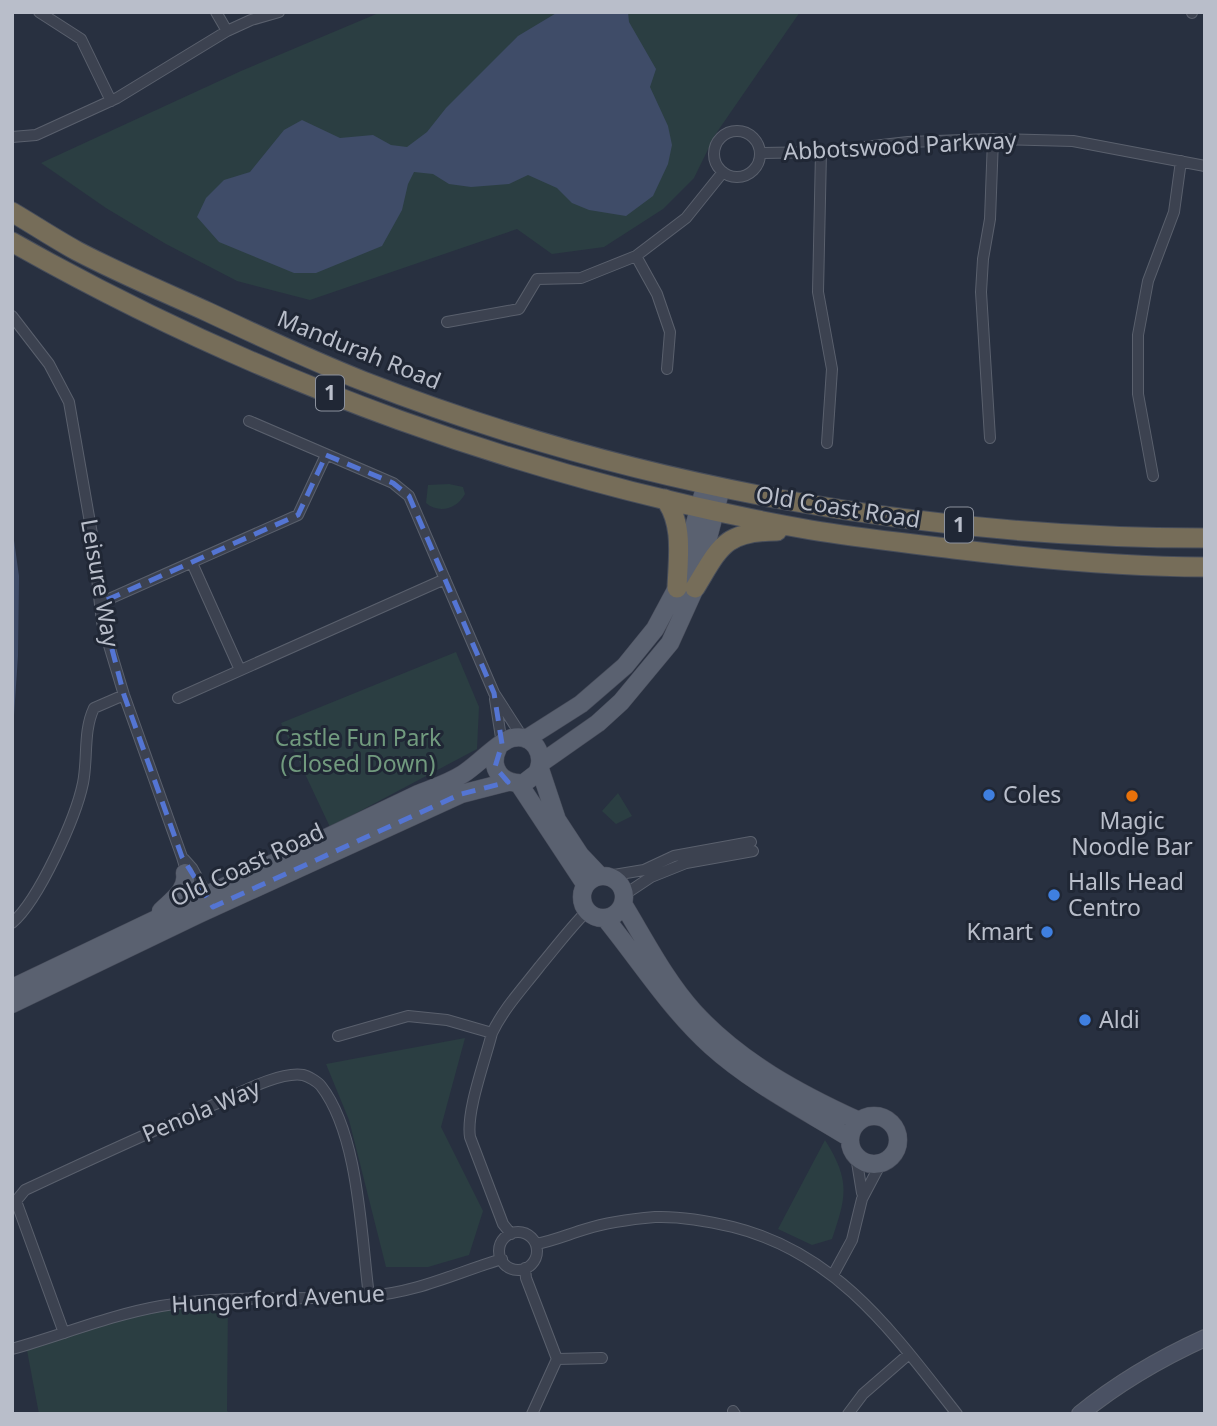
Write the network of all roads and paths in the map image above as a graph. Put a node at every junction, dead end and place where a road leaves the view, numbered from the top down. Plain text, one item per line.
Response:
1 (39, 12) edge
2 (216, 12) edge
3 (279, 12) edge
4 (227, 31) junction
5 (111, 101) junction
6 (12, 137) edge
7 (993, 139) junction
8 (821, 152) junction
9 (760, 153) junction
10 (1181, 161) junction
11 (1205, 166) edge
12 (723, 172) junction
13 (12, 212) edge
14 (12, 242) edge
15 (636, 256) junction
16 (12, 316) edge
17 (447, 322) dead end
18 (667, 369) dead end
19 (249, 421) dead end
20 (990, 438) dead end
21 (827, 443) dead end
22 (326, 455) junction
23 (1153, 476) dead end
24 (713, 486) junction
25 (665, 499) junction
26 (708, 509) junction
27 (813, 530) junction
28 (1205, 538) edge
29 (192, 563) junction
30 (1205, 567) edge
31 (444, 579) junction
32 (686, 588) junction
33 (100, 603) junction
34 (240, 670) junction
35 (494, 693) junction
36 (124, 695) junction
37 (178, 698) dead end
38 (524, 738) junction
39 (500, 746) junction
40 (540, 766) junction
41 (513, 783) junction
42 (184, 865) junction
43 (597, 878) junction
44 (624, 899) junction
45 (204, 904) junction
46 (587, 911) junction
47 (606, 918) junction
48 (12, 923) edge
49 (135, 929) junction
50 (12, 988) edge
51 (12, 1004) edge
52 (492, 1034) junction
53 (338, 1036) dead end
54 (859, 1122) junction
55 (850, 1138) junction
56 (856, 1156) junction
57 (881, 1163) junction
58 (862, 1199) junction
59 (511, 1234) junction
60 (536, 1244) junction
61 (502, 1259) junction
62 (525, 1268) junction
63 (833, 1275) junction
64 (369, 1296) junction
65 (64, 1333) junction
66 (1205, 1338) edge
67 (12, 1349) edge
68 (909, 1353) junction
69 (602, 1358) dead end
70 (556, 1359) junction
71 (532, 1414) edge
72 (848, 1414) edge
73 (957, 1414) edge
74 (1080, 1414) edge

1 - 5 street
2 - 4 street
3 - 4 street
4 - 5 street
5 - 6 street
7 - 8 street, Abbotswood Parkway
7 - 10 street, Abbotswood Parkway
7 - 20 street
8 - 9 street, Abbotswood Parkway
8 - 21 street
9 - 12 street
9 - 12 street
10 - 11 street, Abbotswood Parkway
10 - 23 street
12 - 15 street
13 - 24 highway, Mandurah Road / 1
14 - 25 highway, Mandurah Road / 1
15 - 17 street
15 - 18 street
16 - 33 street, Leisure Way
19 - 22 street
22 - 29 street
22 - 31 street
24 - 26 main road
24 - 28 highway, Old Coast Road / 1
25 - 26 highway, Old Coast Road / 1
25 - 32 highway
26 - 27 highway, Old Coast Road / 1
26 - 32 main road
27 - 30 highway, Old Coast Road / 1
27 - 32 highway
29 - 33 street
29 - 34 street
31 - 34 street
31 - 35 street
32 - 38 main road
32 - 40 main road
33 - 36 street, Leisure Way
34 - 37 street
35 - 38 street
35 - 39 street
36 - 42 street, Leisure Way
36 - 48 street
38 - 39 main road
38 - 40 main road
39 - 41 main road
39 - 45 main road, Old Coast Road
40 - 41 main road
40 - 43 main road
41 - 43 main road
41 - 45 main road, Old Coast Road
42 - 45 street, Leisure Way
42 - 45 street, Leisure Way
42 - 49 main road
43 - 44 main road
43 - 44 street
43 - 46 main road
44 - 47 main road
44 - 54 main road
45 - 49 main road, Old Coast Road
45 - 51 main road, Old Coast Road
46 - 47 main road
46 - 52 street
47 - 55 main road
49 - 50 main road, Old Coast Road
52 - 53 street
52 - 59 street
54 - 55 main road
54 - 57 main road
55 - 56 main road
56 - 57 main road
56 - 58 street
57 - 58 street
58 - 63 street
59 - 60 street
59 - 61 street
60 - 62 street
60 - 63 street
61 - 62 street
61 - 64 street, Hungerford Avenue
62 - 70 street
63 - 68 street
64 - 65 street, Hungerford Avenue
64 - 65 street, Penola Way
65 - 67 street, Hungerford Avenue
66 - 74 street
68 - 72 street
68 - 73 street
69 - 70 street
70 - 71 street

